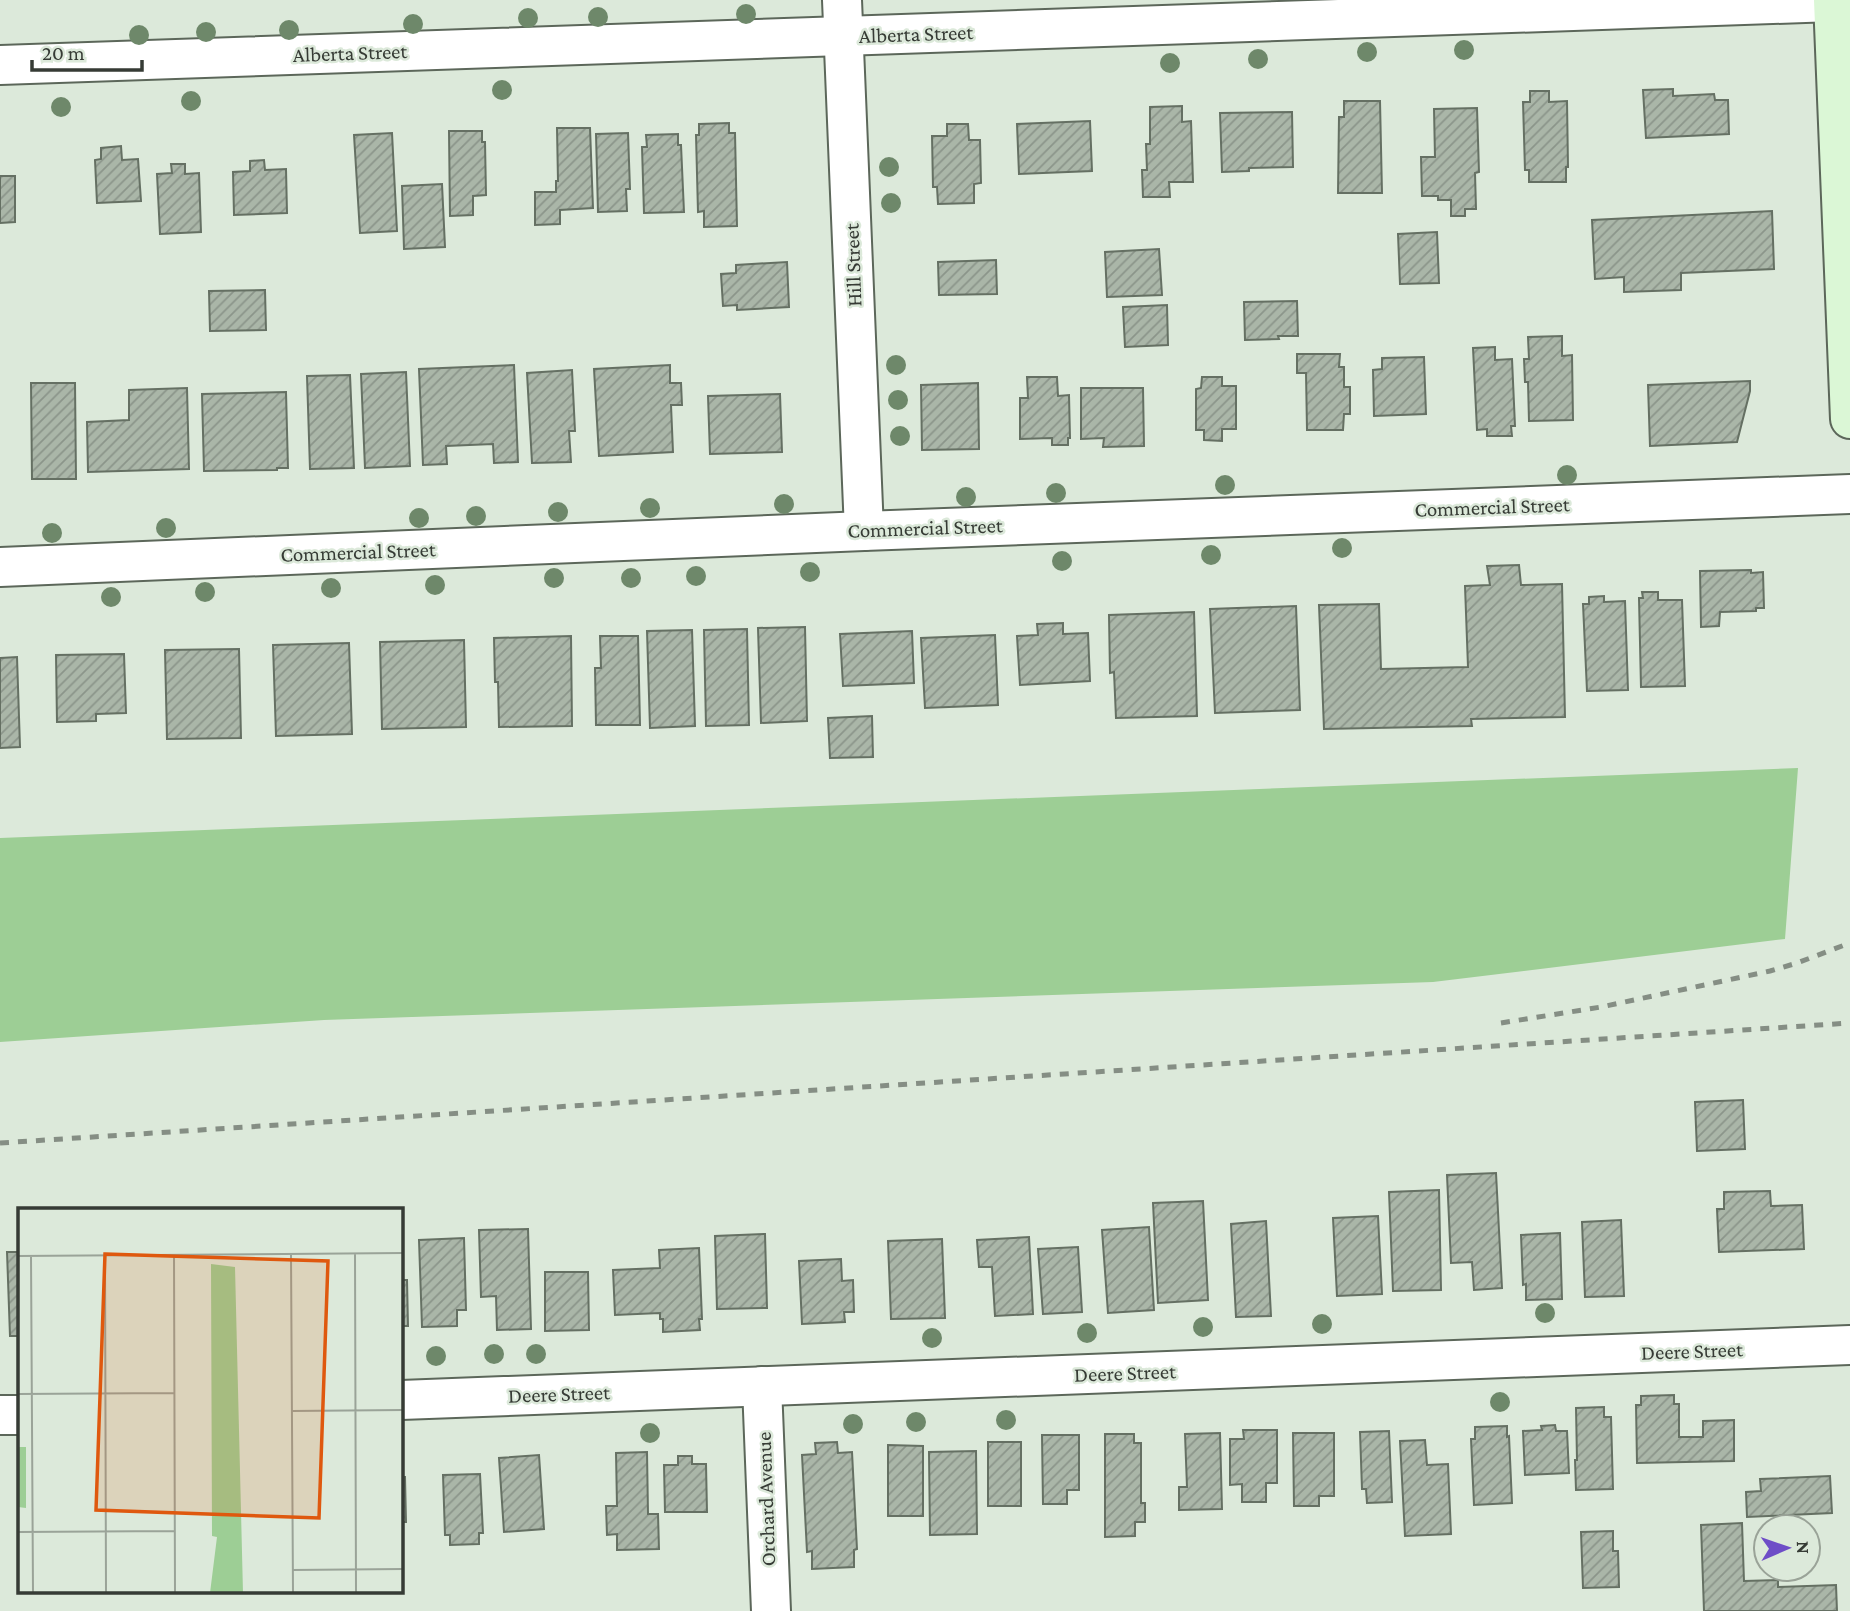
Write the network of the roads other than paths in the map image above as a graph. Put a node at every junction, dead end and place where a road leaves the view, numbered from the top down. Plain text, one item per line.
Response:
1 (1833, 1) edge
2 (843, 18) edge
3 (0, 65) edge
4 (1850, 419) edge
5 (1850, 494) edge
6 (864, 531) junction
7 (0, 567) edge
8 (1850, 1345) edge
9 (762, 1386) junction
10 (402, 1400) edge
11 (0, 1415) edge
12 (18, 1415) edge
13 (771, 1611) edge

1 - 2 street, Alberta Street
1 - 4 main road
2 - 3 street, Alberta Street
2 - 6 street, Hill Street
5 - 6 street, Commercial Street
6 - 7 street, Commercial Street
8 - 9 street, Deere Street
9 - 10 street, Deere Street
9 - 13 street, Orchard Avenue
11 - 12 street

